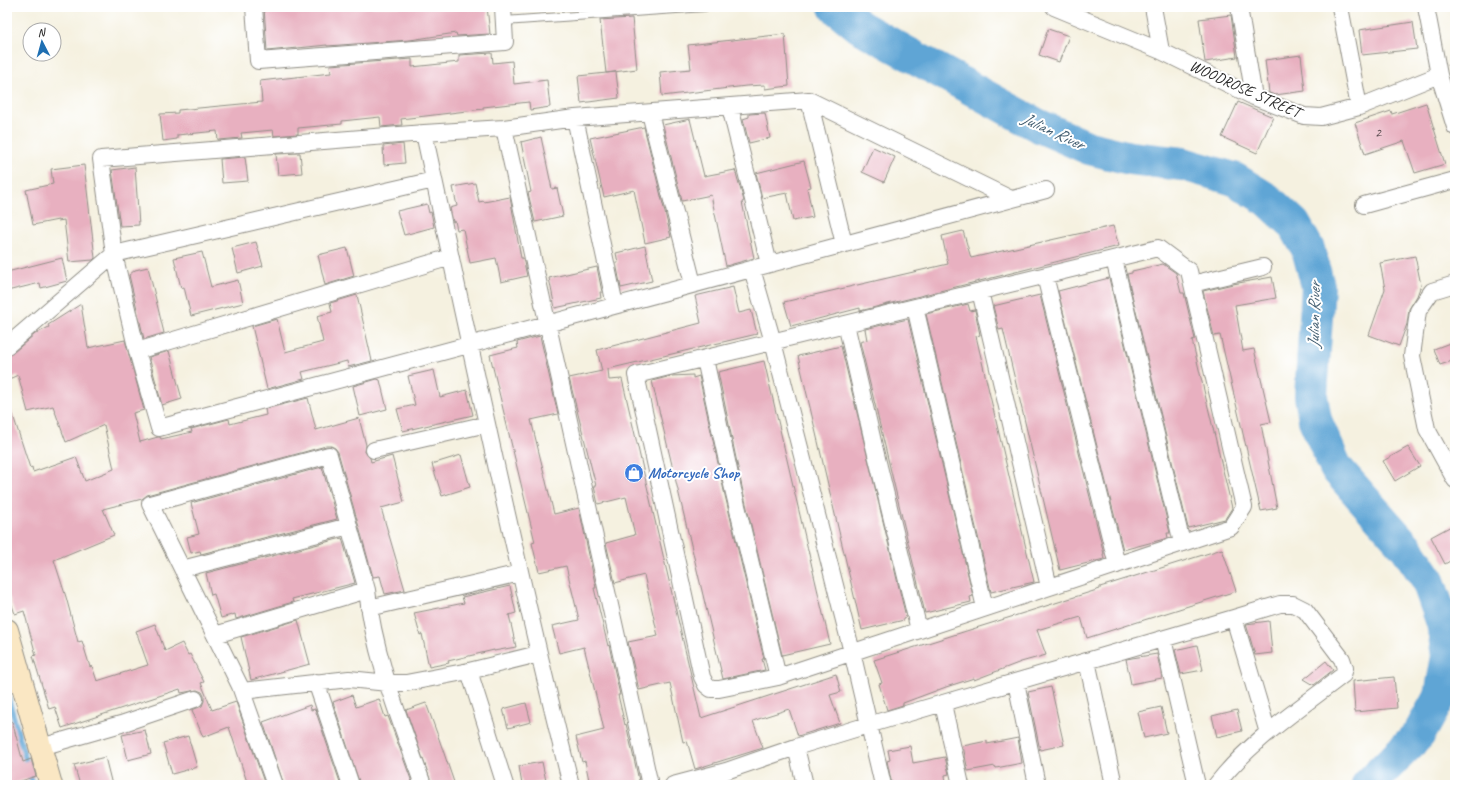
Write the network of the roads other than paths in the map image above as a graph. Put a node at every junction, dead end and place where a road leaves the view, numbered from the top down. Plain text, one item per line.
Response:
1 (254, 7) edge
2 (705, 7) edge
3 (1153, 7) edge
4 (1239, 7) edge
5 (1340, 7) edge
6 (1426, 7) edge
7 (1059, 8) edge
8 (504, 14) edge
9 (1161, 51) junction
10 (1440, 75) junction
11 (1254, 97) junction
12 (809, 100) junction
13 (730, 107) junction
14 (1359, 107) junction
15 (650, 113) junction
16 (575, 118) junction
17 (1455, 127) edge
18 (504, 128) junction
19 (424, 133) junction
20 (434, 180) junction
21 (1455, 180) edge
22 (1046, 190) dead end
23 (1011, 199) junction
24 (1364, 205) dead end
25 (844, 244) junction
26 (114, 254) junction
27 (451, 257) junction
28 (1114, 259) junction
29 (769, 264) junction
30 (1262, 267) dead end
31 (752, 268) junction
32 (1045, 276) junction
33 (693, 284) junction
34 (1192, 284) junction
35 (1455, 284) edge
36 (980, 292) junction
37 (615, 304) junction
38 (915, 307) junction
39 (546, 324) junction
40 (846, 324) junction
41 (773, 342) junction
42 (469, 344) junction
43 (7, 346) edge
44 (137, 351) junction
45 (705, 358) junction
46 (487, 424) junction
47 (374, 450) dead end
48 (1455, 480) edge
49 (349, 526) junction
50 (1182, 543) junction
51 (1117, 565) junction
52 (182, 568) junction
53 (520, 573) junction
54 (1049, 587) junction
55 (367, 590) junction
56 (369, 608) junction
57 (985, 608) junction
58 (1234, 618) junction
59 (7, 630) edge
60 (919, 630) junction
61 (215, 635) junction
62 (1163, 639) junction
63 (852, 652) junction
64 (538, 654) junction
65 (1087, 661) junction
66 (469, 670) junction
67 (778, 677) junction
68 (316, 682) junction
69 (1016, 682) junction
70 (388, 683) junction
71 (242, 691) junction
72 (195, 699) dead end
73 (943, 704) junction
74 (868, 725) junction
75 (1268, 733) junction
76 (796, 747) junction
77 (41, 748) junction
78 (727, 778) edge
79 (51, 785) edge
80 (275, 785) edge
81 (351, 785) edge
82 (423, 785) edge
83 (505, 785) edge
84 (571, 785) edge
85 (650, 785) edge
86 (673, 785) edge
87 (805, 785) edge
88 (883, 785) edge
89 (961, 785) edge
90 (1037, 785) edge
91 (1114, 785) edge
92 (1197, 785) edge
93 (1216, 785) edge

1 - 8 street
2 - 8 lane
3 - 9 street
4 - 11 street
5 - 14 street
6 - 10 street
7 - 9 street, WOODROSE STREET
9 - 11 street, WOODROSE STREET
10 - 14 street, WOODROSE STREET
10 - 17 street
11 - 14 street, WOODROSE STREET
12 - 13 street
12 - 23 street
12 - 25 street
13 - 15 street
13 - 29 street
15 - 16 street
15 - 33 street
16 - 18 street
16 - 37 street
18 - 19 street
18 - 39 street
19 - 20 street
19 - 26 street
20 - 26 street
20 - 27 street
21 - 24 street
22 - 23 street
23 - 25 street
25 - 29 street
26 - 43 street
26 - 44 street
27 - 42 street
27 - 44 street
28 - 32 street
28 - 34 street
28 - 50 street
29 - 31 street
30 - 34 street
31 - 33 street
31 - 41 street
32 - 36 street
32 - 51 street
33 - 37 street
34 - 50 street
35 - 48 street
36 - 38 street
36 - 54 street
37 - 39 street
38 - 40 street
38 - 57 street
39 - 42 street
39 - 85 street
40 - 41 street
40 - 60 street
41 - 45 street
41 - 63 street
42 - 44 street
42 - 46 street
45 - 67 street
45 - 67 street
46 - 47 street
46 - 53 street
49 - 52 street
49 - 52 street
49 - 55 street
50 - 51 street
51 - 54 street
52 - 61 street
53 - 56 street
53 - 64 street
54 - 57 street
55 - 56 street
55 - 61 street
56 - 70 street
57 - 60 street
58 - 62 street
58 - 75 street
58 - 75 street
59 - 77 main road
60 - 63 street
61 - 71 street
62 - 65 street
62 - 92 street
63 - 67 street
63 - 74 street
64 - 66 street
64 - 84 street
65 - 69 street
65 - 91 street
66 - 70 street
66 - 83 street
68 - 70 street
68 - 71 street
68 - 81 street
69 - 73 street
69 - 90 street
70 - 82 street
71 - 80 street
72 - 77 street
73 - 74 street
73 - 89 street
74 - 76 street
74 - 88 street
75 - 93 street
76 - 78 street
76 - 87 street
77 - 79 main road
78 - 86 street

